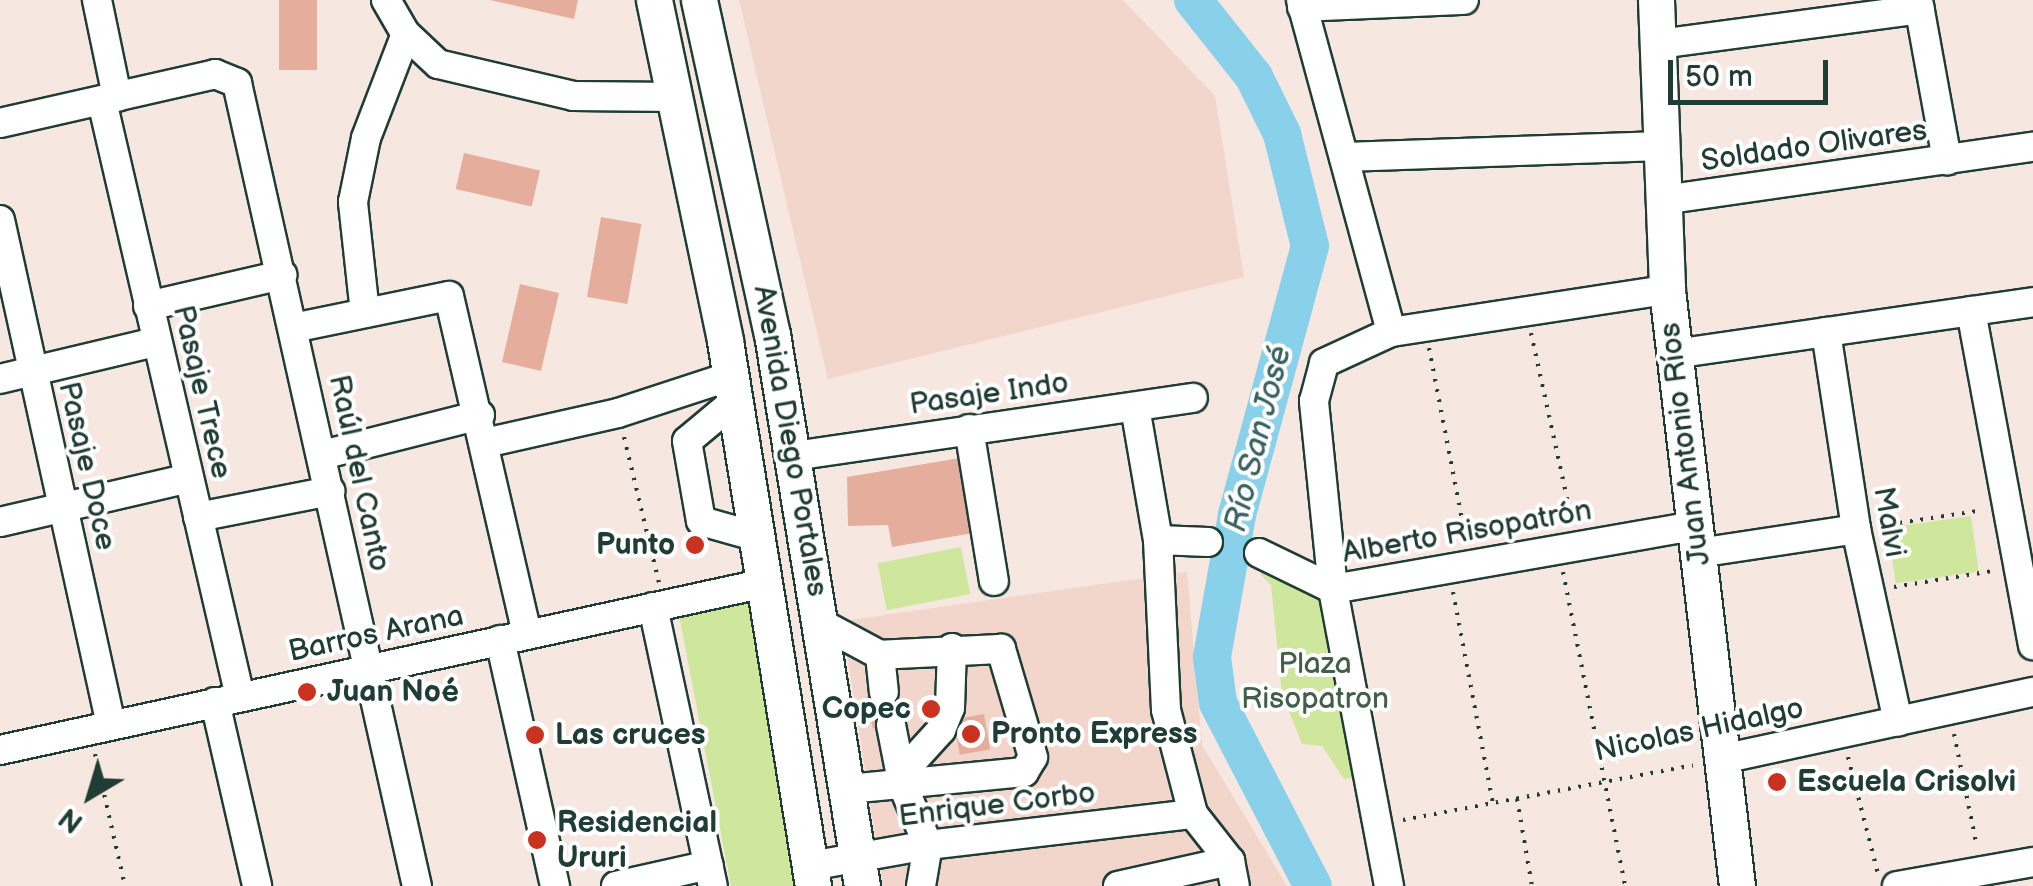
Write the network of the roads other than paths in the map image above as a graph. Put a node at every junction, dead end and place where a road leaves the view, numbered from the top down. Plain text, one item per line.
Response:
1 (97, 0) edge
2 (386, 0) edge
3 (654, 0) edge
4 (700, 0) edge
5 (1464, 0) edge
6 (1656, 0) edge
7 (1301, 3) edge
8 (1919, 4) edge
9 (406, 34) junction
10 (1658, 44) junction
11 (676, 97) junction
12 (109, 99) junction
13 (0, 123) edge
14 (1662, 146) junction
15 (2033, 147) edge
16 (1344, 157) junction
17 (1947, 160) junction
18 (1664, 200) junction
19 (0, 220) edge
20 (282, 274) junction
21 (1666, 290) junction
22 (2033, 302) edge
23 (148, 306) junction
24 (1971, 311) junction
25 (365, 313) junction
26 (294, 328) junction
27 (1390, 332) junction
28 (1826, 332) junction
29 (772, 334) junction
30 (155, 342) junction
31 (1674, 354) junction
32 (33, 371) junction
33 (730, 373) junction
34 (0, 379) edge
35 (1193, 398) dead end
36 (1135, 407) junction
37 (482, 429) junction
38 (969, 429) junction
39 (322, 455) junction
40 (794, 456) junction
41 (189, 478) junction
42 (330, 491) junction
43 (64, 507) junction
44 (198, 517) junction
45 (0, 522) edge
46 (1856, 529) junction
47 (2023, 537) edge
48 (758, 538) junction
49 (1158, 540) junction
50 (1696, 540) junction
51 (1208, 542) dead end
52 (1259, 553) dead end
53 (994, 580) dead end
54 (765, 583) junction
55 (1332, 589) junction
56 (659, 606) junction
57 (824, 625) junction
58 (513, 638) junction
59 (2033, 646) edge
60 (952, 648) junction
61 (880, 655) junction
62 (369, 669) junction
63 (884, 692) dead end
64 (2033, 692) edge
65 (227, 700) junction
66 (1898, 721) junction
67 (890, 725) dead end
68 (100, 728) junction
69 (0, 750) edge
70 (1722, 759) junction
71 (794, 768) junction
72 (902, 780) junction
73 (848, 789) junction
74 (1192, 814) junction
75 (928, 844) junction
76 (2033, 862) edge
77 (859, 872) edge
78 (1232, 874) edge
79 (711, 876) edge
80 (811, 876) edge
81 (257, 886) edge
82 (417, 886) edge
83 (554, 886) edge
84 (616, 886) edge
85 (921, 886) edge
86 (1118, 886) edge
87 (1389, 886) edge
88 (1737, 886) edge
89 (1897, 886) edge

1 - 12 street, Pasaje Trece
2 - 9 street
3 - 11 main road, Avenida Diego Portales
4 - 29 main road, Avenida Diego Portales
5 - 7 street
6 - 10 main road, Juan Antonio Ríos
7 - 16 street
8 - 10 street
8 - 17 street
9 - 11 street
9 - 25 street
10 - 14 main road, Juan Antonio Ríos
11 - 33 main road, Avenida Diego Portales
12 - 13 street
12 - 20 street, Raúl del Canto
12 - 23 street, Pasaje Trece
14 - 16 street
14 - 18 main road, Juan Antonio Ríos
15 - 17 street, Soldado Olivares
16 - 27 street
17 - 18 street, Soldado Olivares
18 - 21 main road, Juan Antonio Ríos
19 - 32 street, Pasaje Doce
20 - 23 street
20 - 26 street, Raúl del Canto
21 - 27 street
21 - 31 main road, Juan Antonio Ríos
22 - 24 street
23 - 30 street, Pasaje Trece
24 - 28 street
24 - 47 street
25 - 26 street
25 - 37 street
26 - 39 street, Raúl del Canto
27 - 55 street
28 - 31 street
28 - 46 street, Malvi
29 - 33 main road
29 - 40 main road, Avenida Diego Portales
30 - 32 street
30 - 41 street, Pasaje Trece
31 - 50 main road, Juan Antonio Ríos
32 - 34 street
32 - 43 street, Pasaje Doce
33 - 37 street
33 - 48 main road, Avenida Diego Portales
33 - 48 street
35 - 36 street, Pasaje Indo
36 - 38 street, Pasaje Indo
36 - 49 street
37 - 39 street
37 - 58 street
38 - 40 street, Pasaje Indo
38 - 53 street
39 - 42 street, Raúl del Canto
40 - 57 main road, Avenida Diego Portales
41 - 43 street
41 - 44 street, Pasaje Trece
42 - 44 street
42 - 62 street, Raúl del Canto
43 - 45 street
43 - 68 street, Pasaje Doce
44 - 65 street, Pasaje Trece
46 - 50 street, Alberto Risopatrón
46 - 66 street, Malvi
47 - 59 street
48 - 54 main road, Avenida Diego Portales
49 - 51 street
49 - 74 street
50 - 55 street, Alberto Risopatrón
50 - 70 main road, Juan Antonio Ríos
52 - 55 street, Alberto Risopatrón
54 - 56 street, Barros Arana
54 - 71 main road, Avenida Diego Portales
55 - 87 street
56 - 58 street, Barros Arana
56 - 79 street
57 - 61 street
57 - 73 main road, Avenida Diego Portales
58 - 62 street, Barros Arana
58 - 83 street
60 - 61 street
60 - 72 street
60 - 72 street
61 - 63 street
62 - 65 street, Barros Arana
62 - 82 street, Raúl del Canto
64 - 66 street, Nicolas Hidalgo
65 - 68 street, Barros Arana
65 - 81 street, Pasaje Trece
66 - 70 street, Nicolas Hidalgo
67 - 72 street
68 - 69 street, Barros Arana
70 - 88 main road, Juan Antonio Ríos
71 - 73 main road
71 - 80 main road, Avenida Diego Portales
72 - 73 street
72 - 75 street
73 - 77 main road, Avenida Diego Portales
74 - 75 street, Enrique Corbo
74 - 78 street
75 - 77 street, Enrique Corbo
75 - 85 street
76 - 89 street
77 - 80 street, Enrique Corbo
78 - 86 street
79 - 84 street

